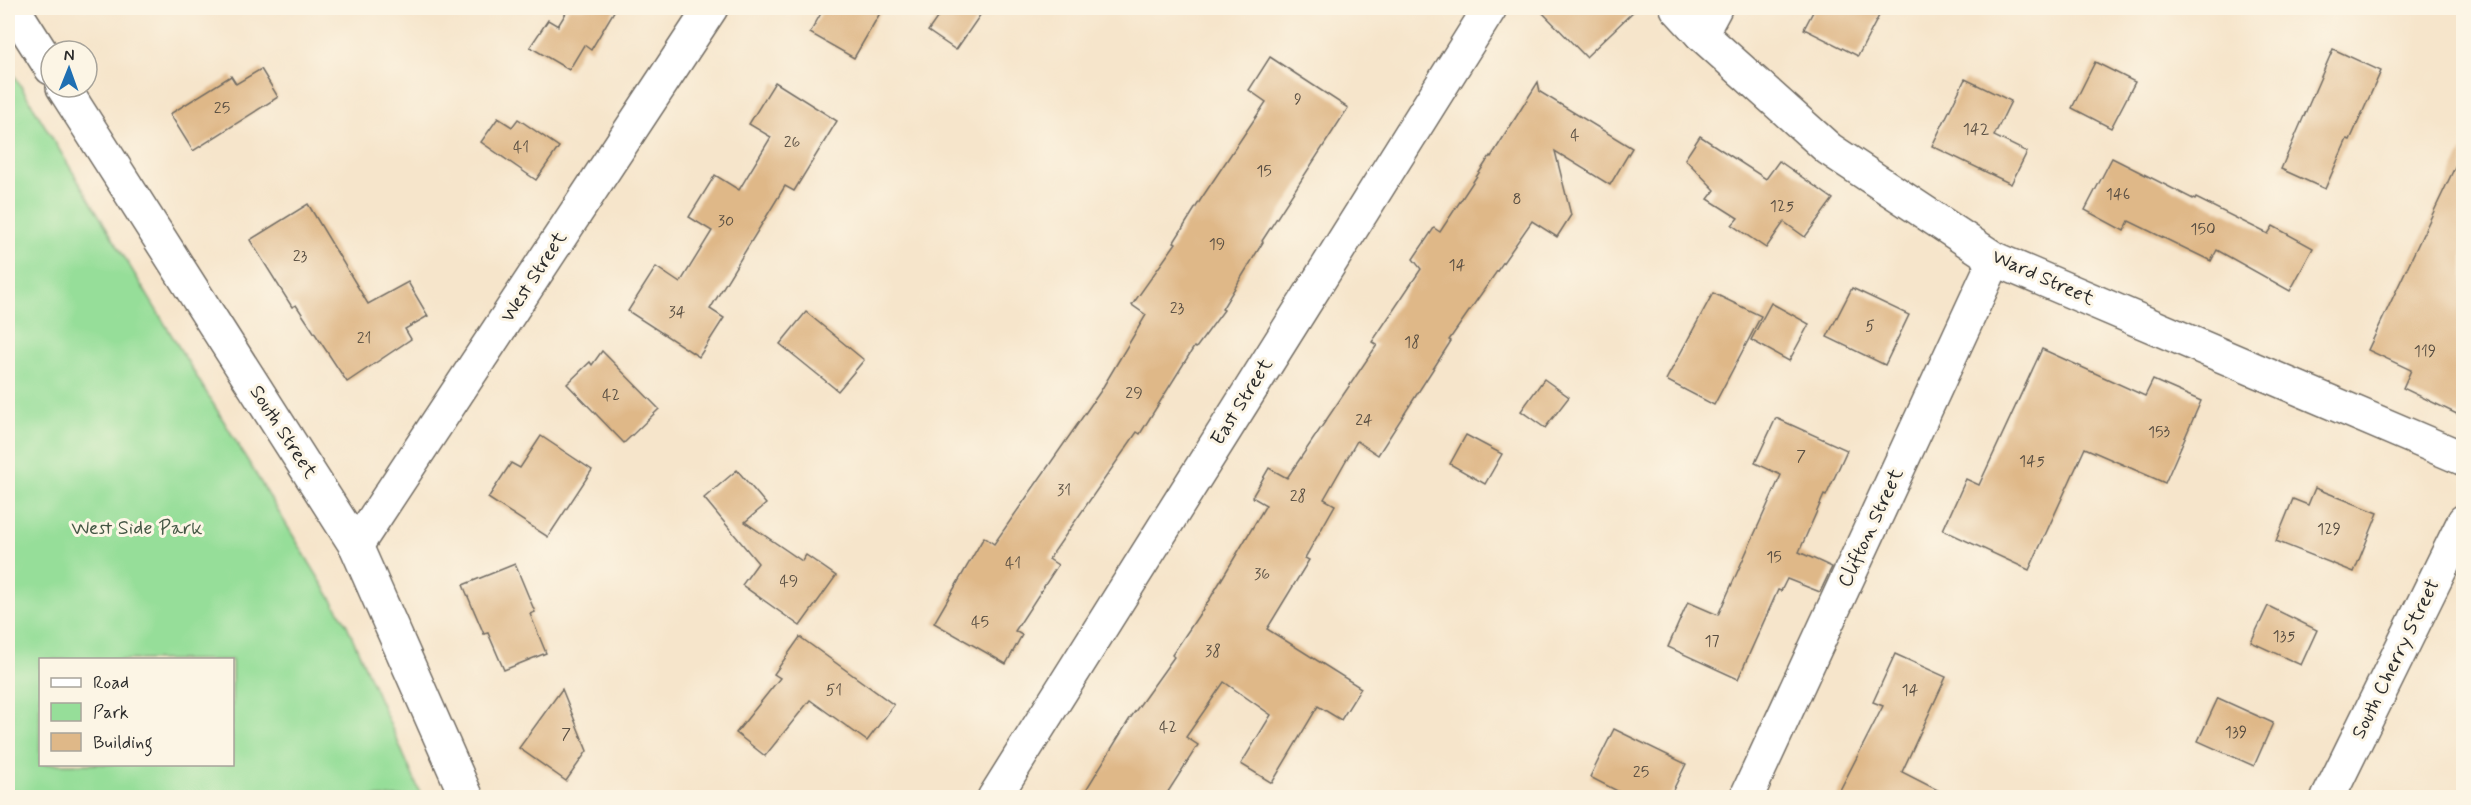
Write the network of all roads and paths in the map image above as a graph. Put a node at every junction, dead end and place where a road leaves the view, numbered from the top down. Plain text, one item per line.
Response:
1 (13, 8) edge
2 (711, 8) edge
3 (1490, 8) edge
4 (1677, 8) edge
5 (1708, 21) edge
6 (39, 49) edge
7 (71, 99) edge
8 (1995, 259) junction
9 (2463, 459) edge
10 (2463, 520) edge
11 (356, 546) junction
12 (467, 798) edge
13 (994, 798) edge
14 (1746, 798) edge
15 (2328, 798) edge

1 - 6 street
2 - 11 street, West Street
3 - 13 street, East Street
4 - 5 street, Ward Street
5 - 8 street, Ward Street
7 - 11 street, South Street
8 - 9 street, Ward Street
8 - 14 street, Clifton Street
10 - 15 street, South Cherry Street
11 - 12 street, South Street

